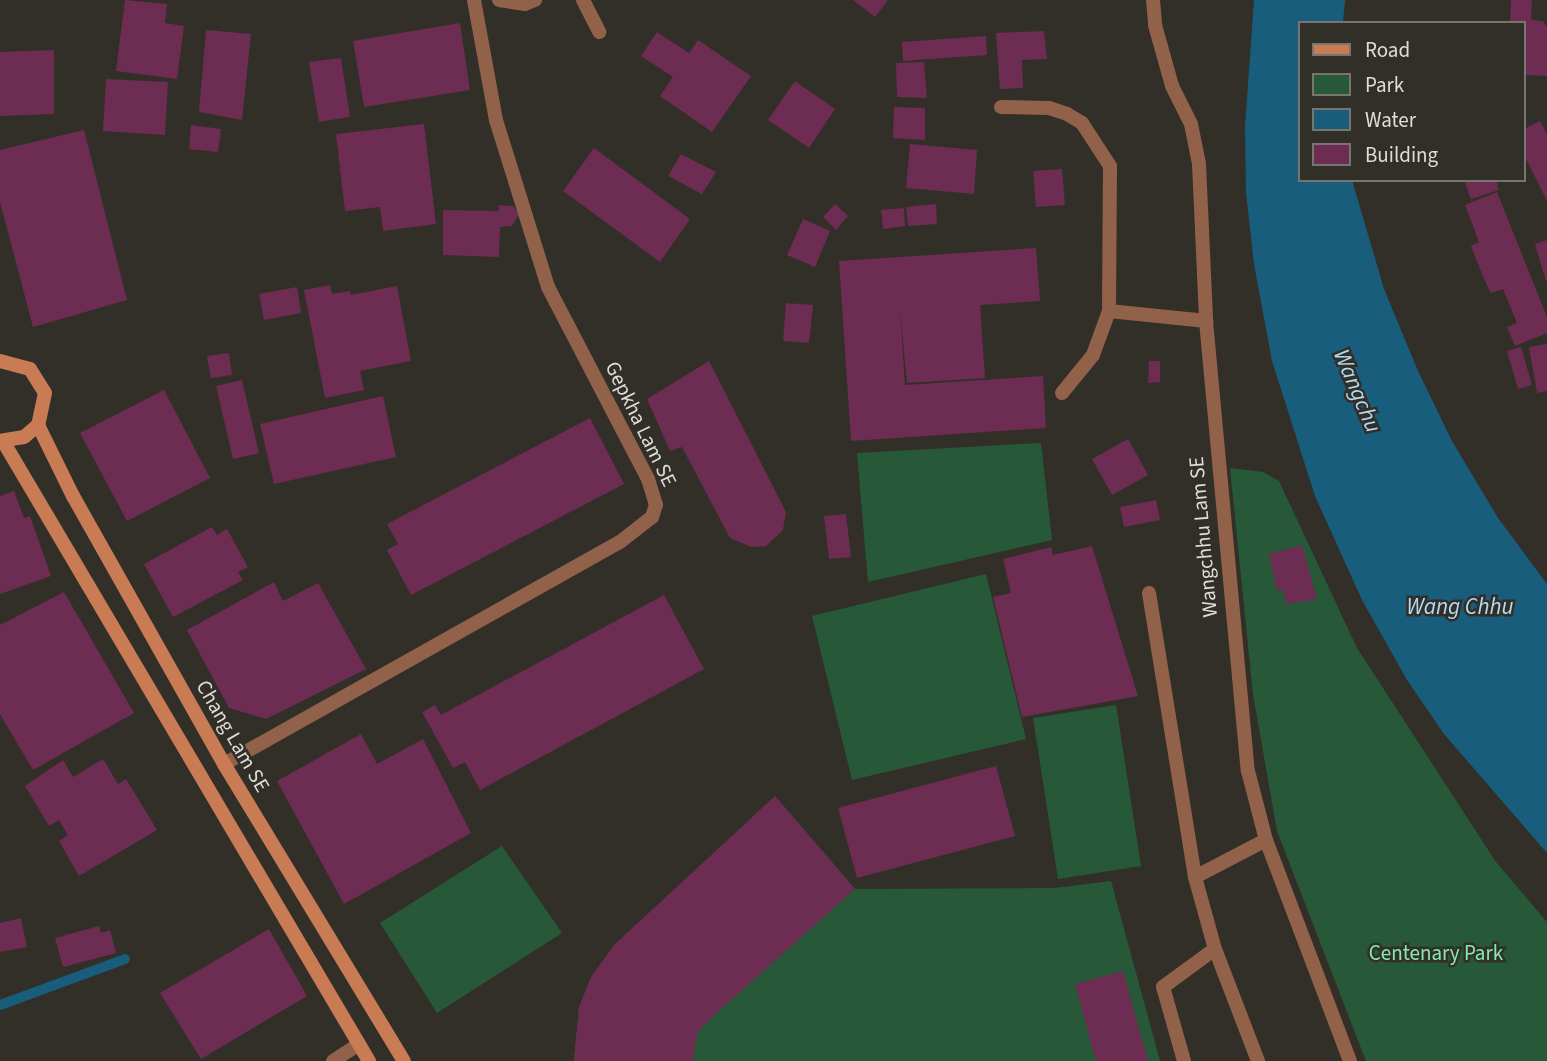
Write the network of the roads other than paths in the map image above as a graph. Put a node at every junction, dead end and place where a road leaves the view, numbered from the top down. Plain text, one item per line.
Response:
1 (474, 0) edge
2 (499, 0) edge
3 (535, 0) edge
4 (583, 0) edge
5 (1153, 0) edge
6 (599, 32) dead end
7 (1000, 107) dead end
8 (1109, 311) junction
9 (1206, 321) junction
10 (1, 359) edge
11 (1062, 393) dead end
12 (38, 425) junction
13 (1, 441) edge
14 (1149, 593) dead end
15 (224, 764) junction
16 (1266, 840) junction
17 (1195, 877) junction
18 (1214, 949) junction
19 (359, 1044) junction
20 (333, 1061) edge
21 (369, 1061) edge
22 (404, 1061) edge
23 (1184, 1061) edge
24 (1258, 1061) edge
25 (1350, 1061) edge

1 - 15 street, Gepkha Lam SE
2 - 3 street
4 - 6 street
5 - 9 street, Wangchhu Lam SE
7 - 8 street
8 - 9 street
8 - 11 street
9 - 16 street, Wangchhu Lam SE
10 - 12 main road
12 - 13 main road
12 - 15 main road, Chang Lam SE
13 - 19 main road
14 - 17 street
15 - 22 main road, Chang Lam SE
16 - 17 street
16 - 25 street, Wangchhu Lam SE
17 - 18 street
18 - 23 street
18 - 24 street
19 - 20 street
19 - 21 main road

